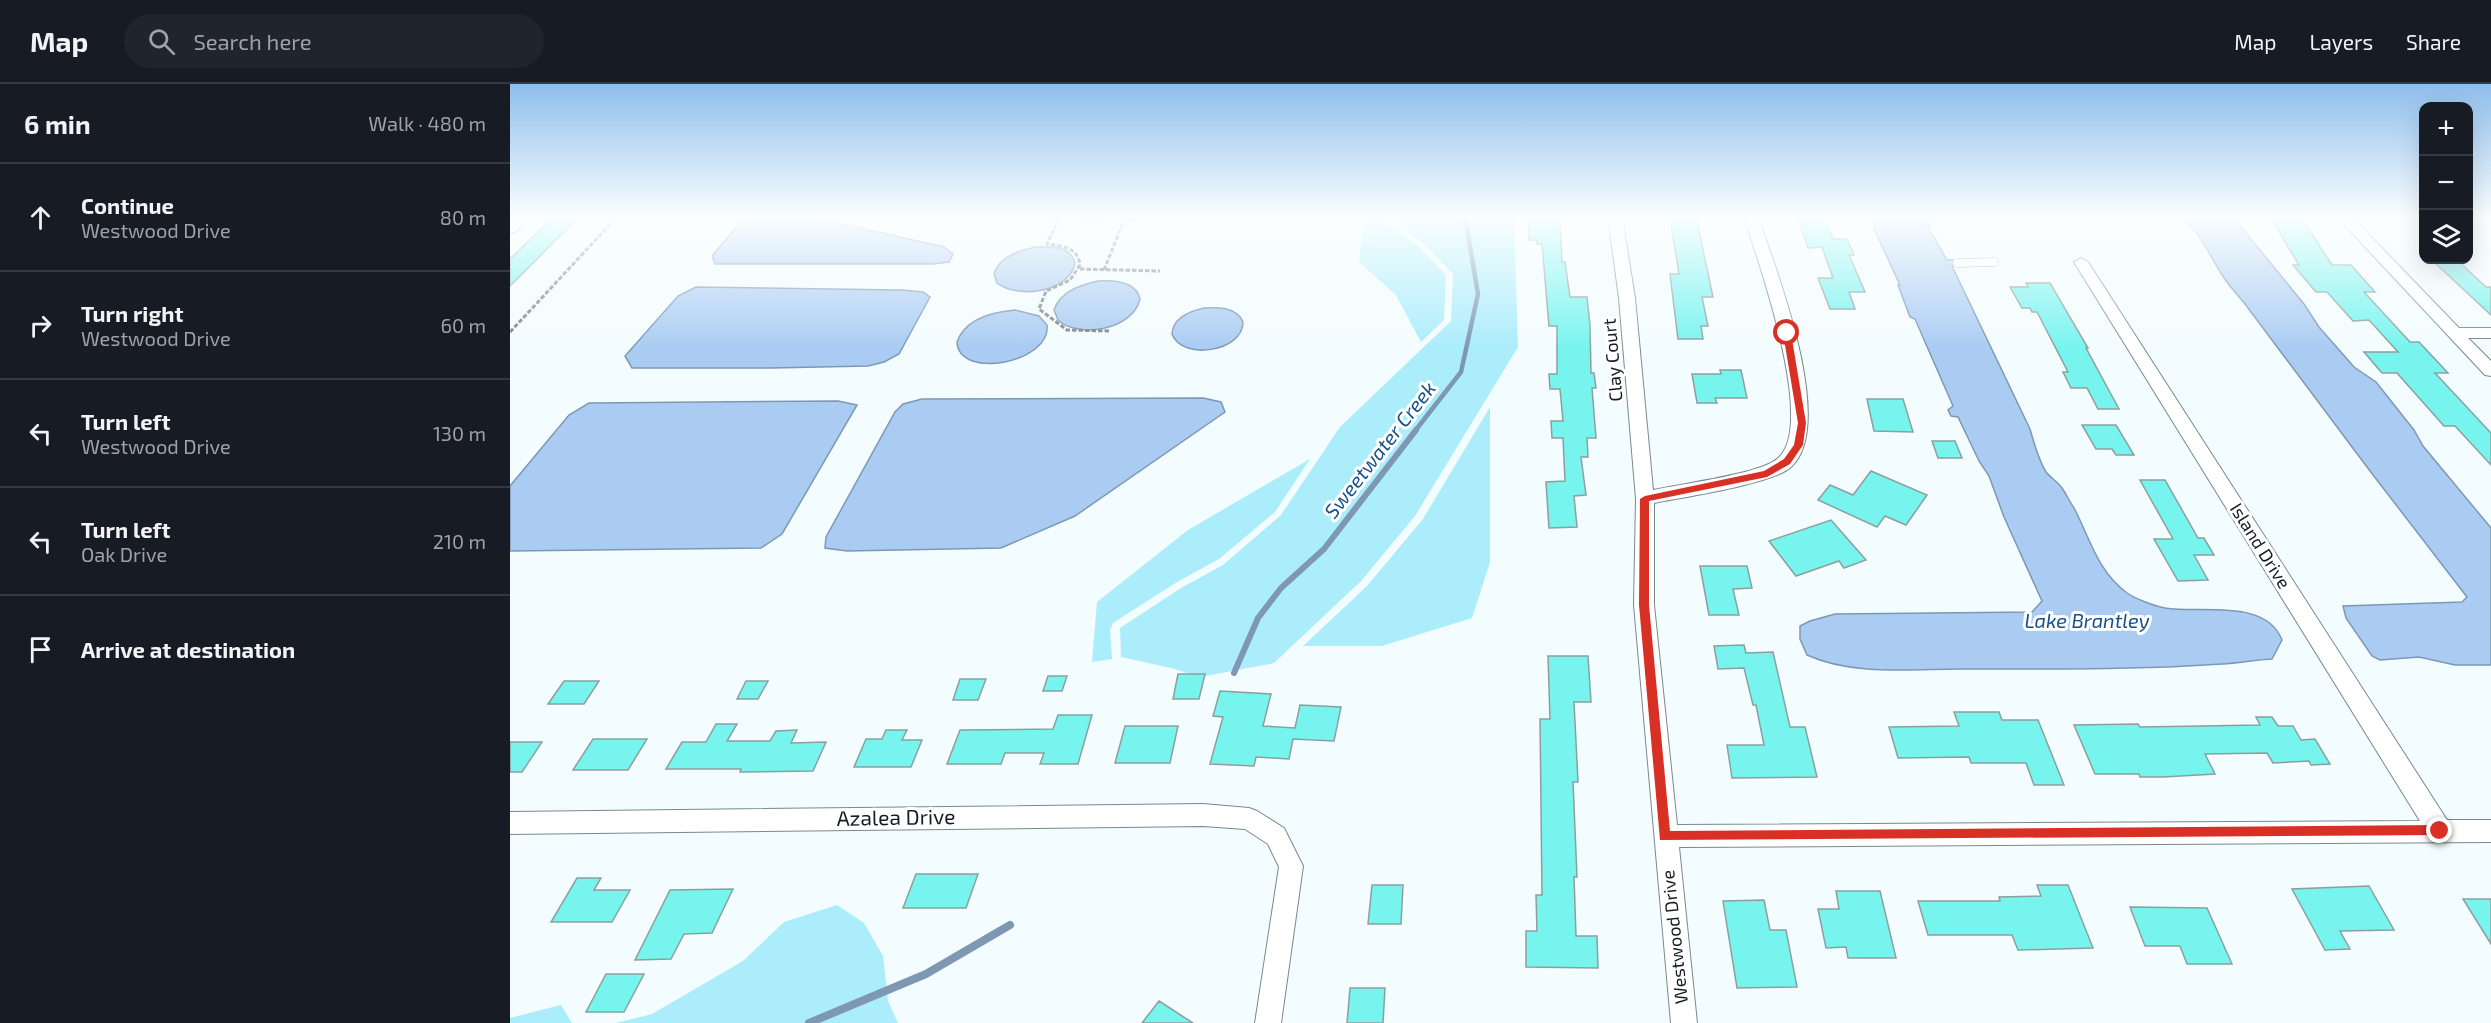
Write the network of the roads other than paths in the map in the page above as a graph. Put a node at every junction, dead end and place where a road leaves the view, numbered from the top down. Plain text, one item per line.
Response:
1 (1621, 261) edge
2 (1765, 261) edge
3 (2385, 261) edge
4 (1994, 262) dead end
5 (2081, 262) dead end
6 (1957, 263) dead end
7 (2454, 333) junction
8 (2491, 333) edge
9 (2491, 371) edge
10 (1645, 499) junction
11 (510, 823) edge
12 (2440, 831) junction
13 (2491, 831) edge
14 (1665, 836) junction
15 (1268, 1023) edge
16 (1684, 1023) edge

1 - 10 street, Clay Court
2 - 10 street
3 - 7 street
4 - 6 lane
5 - 12 street, Island Drive
7 - 8 street
7 - 9 street
10 - 14 street, Westwood Drive
11 - 15 street, Azalea Drive
12 - 13 street
12 - 14 street
14 - 16 street, Westwood Drive

